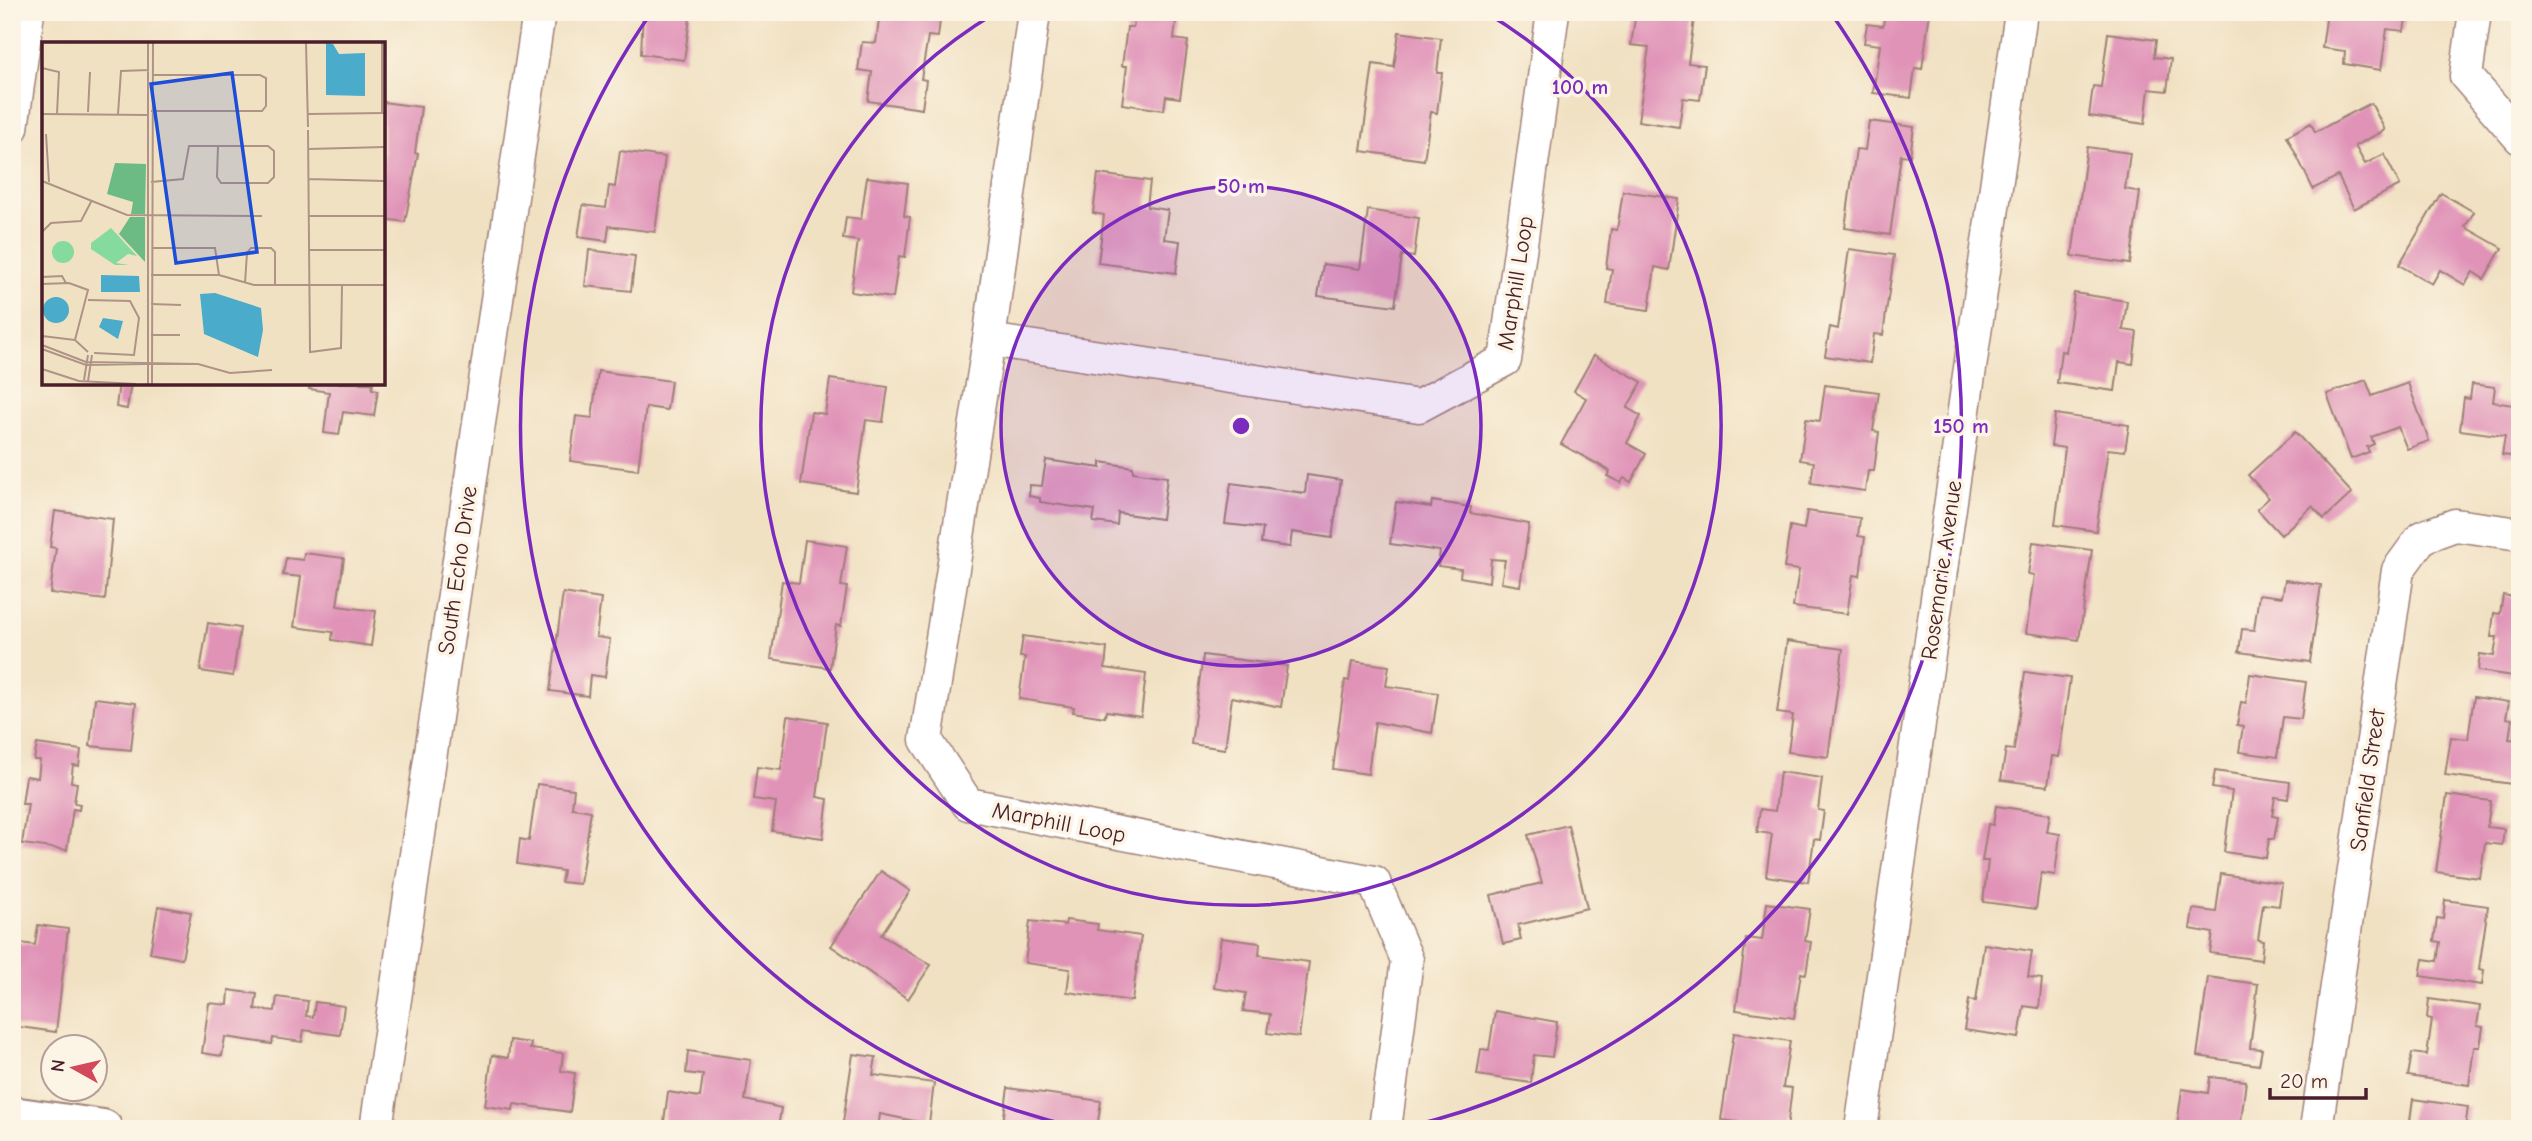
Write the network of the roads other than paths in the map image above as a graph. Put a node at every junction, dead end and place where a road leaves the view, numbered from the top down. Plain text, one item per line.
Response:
1 (28, 12) edge
2 (539, 12) edge
3 (1034, 12) edge
4 (1553, 12) edge
5 (2021, 12) edge
6 (2475, 12) edge
7 (12, 128) edge
8 (2520, 138) edge
9 (989, 340) junction
10 (2520, 534) edge
11 (12, 1116) edge
12 (103, 1129) edge
13 (376, 1129) edge
14 (1385, 1129) edge
15 (1861, 1129) edge
16 (2316, 1129) edge

1 - 7 street
2 - 13 street, South Echo Drive
3 - 9 street, Marphill Loop
4 - 9 street, Marphill Loop
5 - 15 street, Rosemarie Avenue
6 - 8 street
9 - 14 street, Marphill Loop
10 - 16 street, Sanfield Street
11 - 12 main road

